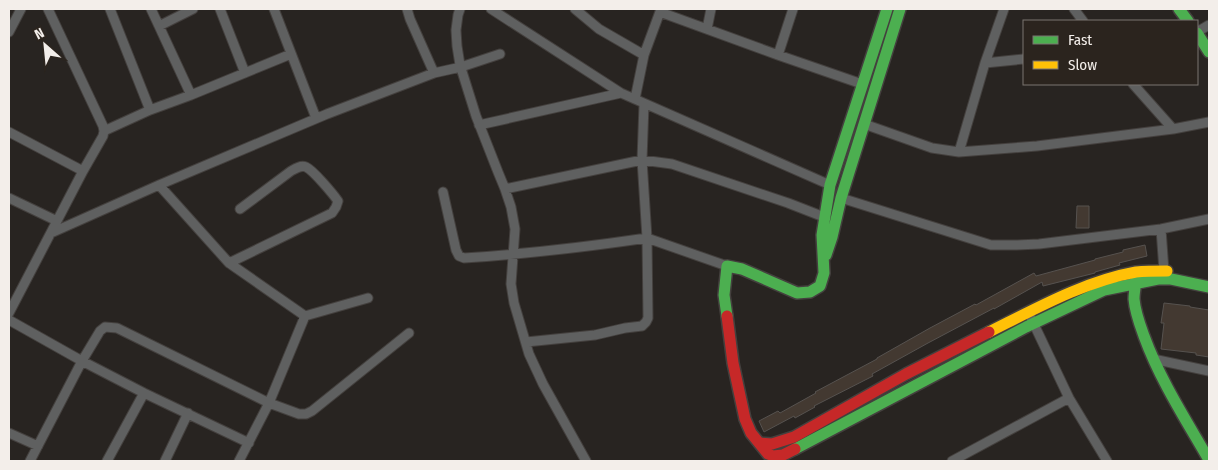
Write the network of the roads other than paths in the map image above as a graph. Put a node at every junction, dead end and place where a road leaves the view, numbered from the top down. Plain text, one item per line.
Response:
1 (21, 9) edge
2 (48, 9) edge
3 (110, 9) edge
4 (151, 9) edge
5 (193, 9) edge
6 (220, 9) edge
7 (274, 9) edge
8 (407, 9) edge
9 (460, 9) edge
10 (491, 9) edge
11 (575, 9) edge
12 (711, 9) edge
13 (793, 9) edge
14 (887, 9) edge
15 (900, 9) edge
16 (1074, 9) edge
17 (1179, 9) edge
18 (660, 10) edge
19 (1000, 10) edge
20 (1082, 20) edge
21 (1187, 20) edge
22 (1209, 25) edge
23 (159, 26) junction
24 (707, 30) junction
25 (9, 32) edge
26 (1198, 32) edge
27 (1198, 35) edge
28 (1209, 52) edge
29 (291, 54) junction
30 (500, 54) dead end
31 (644, 55) junction
32 (778, 55) junction
33 (1023, 59) edge
34 (985, 63) junction
35 (461, 67) junction
36 (245, 73) junction
37 (434, 73) junction
38 (862, 84) junction
39 (1134, 85) edge
40 (621, 93) junction
41 (191, 95) junction
42 (635, 99) junction
43 (644, 104) junction
44 (150, 110) junction
45 (316, 118) junction
46 (1209, 122) edge
47 (864, 124) junction
48 (479, 125) junction
49 (1173, 129) junction
50 (104, 131) junction
51 (9, 132) edge
52 (959, 152) junction
53 (642, 160) junction
54 (83, 171) junction
55 (830, 184) junction
56 (159, 186) junction
57 (505, 189) junction
58 (442, 192) dead end
59 (9, 198) edge
60 (841, 198) junction
61 (240, 209) dead end
62 (824, 216) junction
63 (1209, 219) edge
64 (57, 221) junction
65 (1161, 229) junction
66 (51, 233) junction
67 (648, 238) junction
68 (513, 255) junction
69 (823, 262) junction
70 (229, 263) junction
71 (727, 266) junction
72 (1164, 271) junction
73 (1137, 277) junction
74 (1209, 278) edge
75 (1209, 286) edge
76 (368, 298) dead end
77 (1028, 312) junction
78 (9, 314) edge
79 (305, 316) junction
80 (9, 320) edge
81 (1034, 323) junction
82 (409, 333) dead end
83 (526, 342) junction
84 (1153, 360) junction
85 (82, 361) junction
86 (1209, 371) edge
87 (144, 393) junction
88 (1069, 398) junction
89 (269, 403) junction
90 (188, 413) junction
91 (9, 433) edge
92 (249, 442) junction
93 (760, 443) junction
94 (38, 446) junction
95 (1209, 460) edge
96 (30, 461) edge
97 (107, 461) edge
98 (165, 461) edge
99 (240, 461) edge
100 (586, 461) edge
101 (952, 461) edge
102 (1107, 461) edge

1 - 25 street
2 - 50 street
3 - 44 street
4 - 23 street
5 - 23 street
6 - 36 street
7 - 29 street
8 - 37 street
9 - 35 street
10 - 40 street
11 - 31 street
12 - 24 street
13 - 32 street
14 - 38 street
15 - 47 street
16 - 20 street
17 - 21 street
18 - 24 street
18 - 31 street
19 - 34 street
22 - 26 street
23 - 41 street
24 - 32 street
27 - 28 street
29 - 36 street
29 - 45 street
30 - 35 street
31 - 42 street
32 - 38 street
33 - 34 street
34 - 52 street
35 - 37 street
35 - 48 street
36 - 41 street
37 - 45 street
38 - 55 street
39 - 49 street
40 - 42 street
40 - 48 street
41 - 44 street
42 - 43 street
43 - 53 street
43 - 55 street
44 - 50 street
45 - 56 street
46 - 49 street
47 - 52 street
47 - 60 street
48 - 57 street
49 - 52 street
50 - 54 street
51 - 54 street
53 - 57 street
53 - 62 street
53 - 67 street
54 - 64 street
55 - 62 street
56 - 66 street
56 - 70 street
57 - 68 street
58 - 68 street
59 - 64 street
60 - 65 street
60 - 69 street
61 - 70 street
62 - 69 street
63 - 65 street
64 - 66 street
65 - 72 street
66 - 78 street
67 - 68 street
67 - 71 street
67 - 83 street
68 - 83 street
69 - 71 street
70 - 79 street
71 - 93 street
72 - 73 street
72 - 74 street
73 - 75 street
73 - 77 street
73 - 81 street
73 - 84 street
76 - 79 street
77 - 81 street
77 - 93 street
79 - 89 street
80 - 85 street
81 - 88 street
81 - 93 street
82 - 89 street
83 - 100 street
84 - 86 street
84 - 95 street
85 - 87 street
85 - 89 street
85 - 94 street
87 - 90 street
87 - 97 street
88 - 101 street
88 - 102 street
89 - 92 street
90 - 92 street
90 - 98 street
91 - 94 street
92 - 99 street
94 - 96 street

